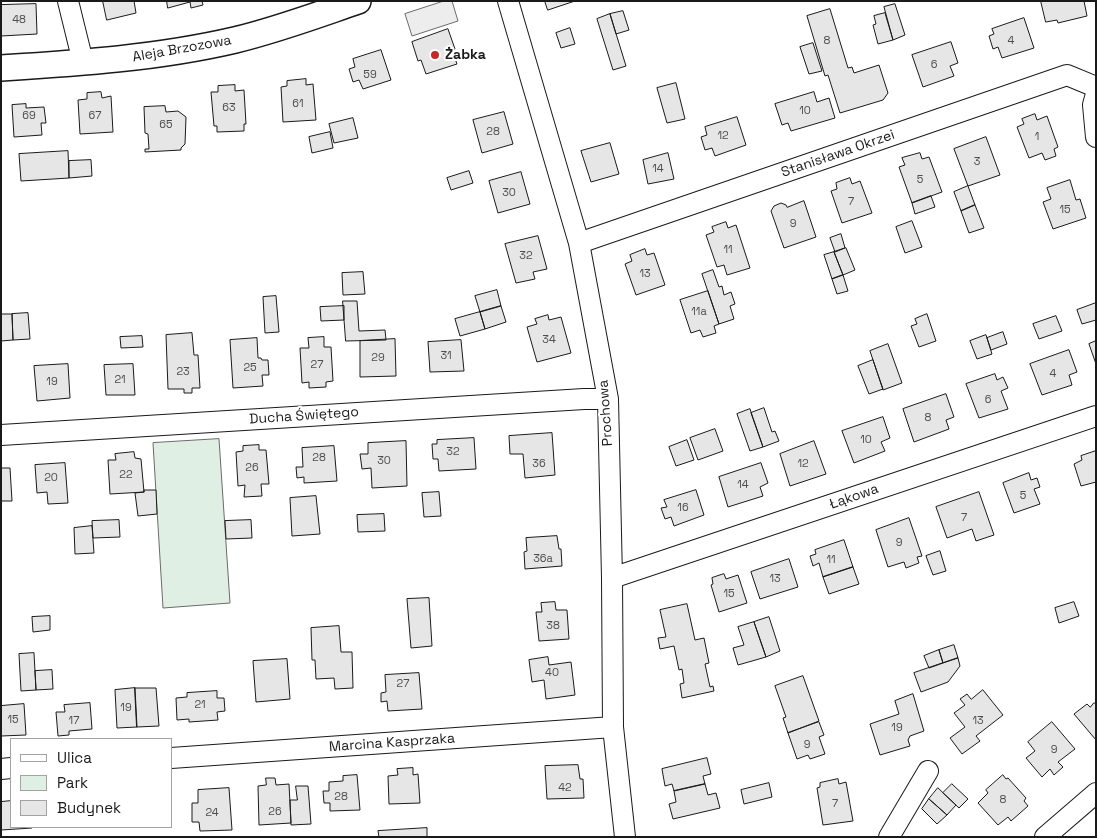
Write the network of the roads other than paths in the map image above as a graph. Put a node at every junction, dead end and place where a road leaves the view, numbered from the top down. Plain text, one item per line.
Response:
1 (68, 1) edge
2 (358, 1) edge
3 (508, 1) edge
4 (83, 62) junction
5 (1, 68) edge
6 (1096, 87) edge
7 (1096, 94) edge
8 (1096, 137) edge
9 (579, 243) junction
10 (608, 399) junction
11 (1096, 416) edge
12 (1, 434) edge
13 (612, 578) junction
14 (613, 727) junction
15 (172, 758) edge
16 (928, 770) dead end
17 (1096, 793) edge
18 (626, 837) edge
19 (889, 837) edge
20 (1045, 837) edge

1 - 4 street
2 - 4 street, Aleja Brzozowa
3 - 9 street, Prochowa
4 - 5 street, Aleja Brzozowa
6 - 9 street, Stanisława Okrzei
7 - 8 street
9 - 10 street, Prochowa
10 - 12 street, Ducha Świętego
10 - 13 street, Prochowa
11 - 13 street, Łąkowa
13 - 14 street, Prochowa
14 - 15 street, Marcina Kasprzaka
14 - 18 street, Prochowa
16 - 19 street
17 - 20 street

